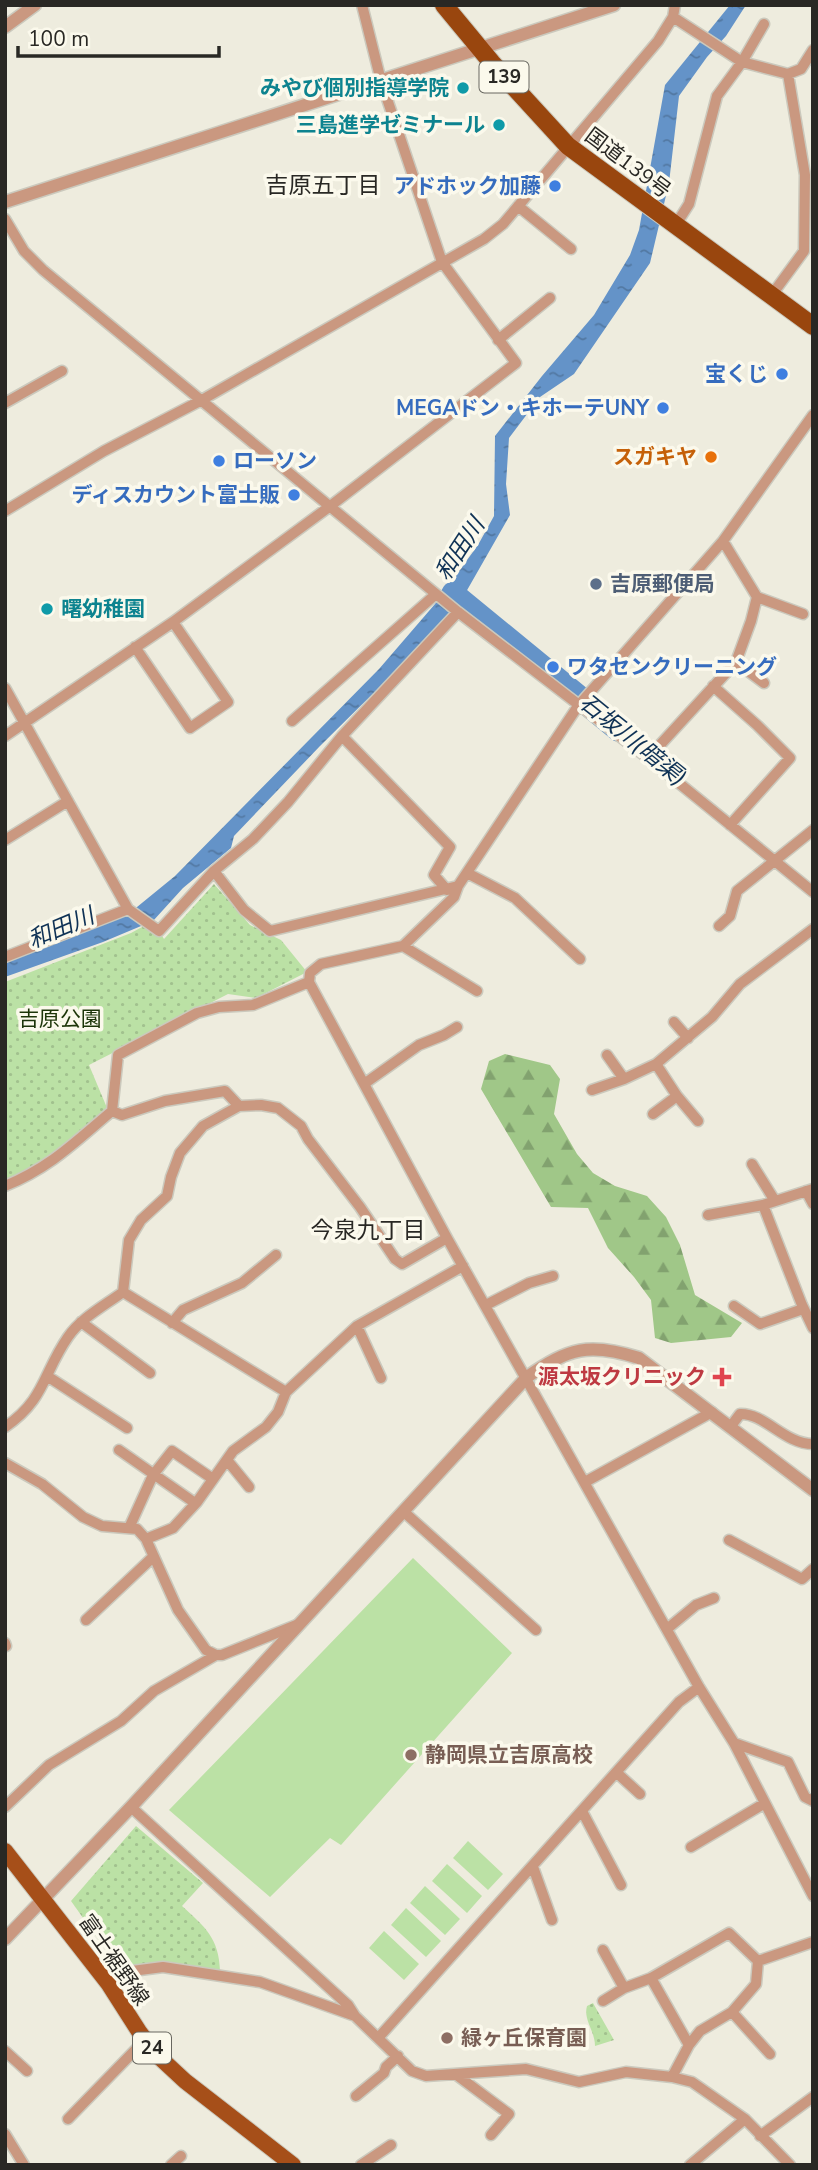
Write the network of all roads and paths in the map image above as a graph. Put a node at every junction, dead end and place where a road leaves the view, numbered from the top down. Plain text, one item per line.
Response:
1 (35, 5) edge
2 (362, 5) edge
3 (444, 5) edge
4 (614, 5) edge
5 (674, 11) edge
6 (764, 24) dead end
7 (5, 27) edge
8 (480, 48) junction
9 (813, 50) edge
10 (742, 62) junction
11 (788, 74) junction
12 (381, 81) junction
13 (568, 146) junction
14 (5, 202) edge
15 (519, 206) junction
16 (5, 219) edge
17 (669, 222) junction
18 (570, 249) dead end
19 (442, 262) junction
20 (771, 296) junction
21 (550, 298) dead end
22 (813, 326) edge
23 (498, 340) junction
24 (62, 371) dead end
25 (200, 401) junction
26 (5, 403) edge
27 (813, 415) edge
28 (329, 507) junction
29 (5, 510) edge
30 (723, 541) junction
31 (436, 594) junction
32 (757, 597) junction
33 (458, 612) junction
34 (803, 614) dead end
35 (173, 622) junction
36 (135, 647) junction
37 (736, 662) junction
38 (764, 684) dead end
39 (713, 687) junction
40 (5, 688) edge
41 (579, 705) junction
42 (292, 721) dead end
43 (26, 722) junction
44 (5, 736) edge
45 (342, 736) junction
46 (650, 755) junction
47 (68, 801) junction
48 (733, 822) junction
49 (813, 830) edge
50 (5, 840) edge
51 (778, 856) junction
52 (214, 871) junction
53 (467, 873) junction
54 (453, 888) junction
55 (813, 892) edge
56 (128, 909) junction
57 (719, 926) dead end
58 (813, 929) edge
59 (402, 946) junction
60 (5, 957) edge
61 (580, 959) dead end
62 (309, 982) junction
63 (477, 991) dead end
64 (674, 1022) dead end
65 (457, 1027) dead end
66 (688, 1038) junction
67 (607, 1055) dead end
68 (656, 1064) junction
69 (624, 1079) junction
70 (364, 1084) junction
71 (593, 1090) dead end
72 (677, 1096) junction
73 (239, 1107) junction
74 (112, 1111) junction
75 (653, 1114) dead end
76 (698, 1121) dead end
77 (752, 1164) dead end
78 (5, 1186) edge
79 (810, 1190) edge
80 (775, 1201) junction
81 (813, 1204) edge
82 (763, 1205) junction
83 (708, 1215) dead end
84 (447, 1238) junction
85 (276, 1255) dead end
86 (463, 1266) junction
87 (553, 1276) dead end
88 (123, 1292) junction
89 (486, 1305) junction
90 (734, 1306) dead end
91 (803, 1309) junction
92 (81, 1322) junction
93 (172, 1323) junction
94 (357, 1326) junction
95 (813, 1328) edge
96 (150, 1373) dead end
97 (47, 1376) junction
98 (527, 1377) junction
99 (380, 1378) dead end
100 (286, 1392) junction
101 (712, 1412) junction
102 (731, 1426) junction
103 (5, 1427) edge
104 (127, 1428) dead end
105 (813, 1444) edge
106 (120, 1450) dead end
107 (227, 1460) junction
108 (5, 1463) edge
109 (153, 1475) junction
110 (213, 1479) junction
111 (584, 1482) junction
112 (249, 1487) dead end
113 (813, 1490) edge
114 (195, 1503) junction
115 (404, 1513) junction
116 (129, 1528) junction
117 (146, 1539) junction
118 (729, 1540) dead end
119 (153, 1557) junction
120 (813, 1569) edge
121 (714, 1598) dead end
122 (86, 1620) dead end
123 (299, 1624) junction
124 (667, 1629) junction
125 (536, 1630) dead end
126 (216, 1655) junction
127 (699, 1687) junction
128 (734, 1743) junction
129 (617, 1773) junction
130 (640, 1794) dead end
131 (813, 1801) edge
132 (765, 1803) junction
133 (5, 1807) edge
134 (131, 1807) junction
135 (583, 1813) junction
136 (691, 1847) dead end
137 (5, 1850) edge
138 (533, 1867) junction
139 (621, 1885) dead end
140 (813, 1896) edge
141 (45, 1899) junction
142 (552, 1920) dead end
143 (5, 1939) edge
144 (813, 1942) edge
145 (603, 1950) dead end
146 (758, 1961) junction
147 (651, 1978) junction
148 (108, 1983) junction
149 (624, 1988) junction
150 (603, 2001) dead end
151 (732, 2012) junction
152 (355, 2016) junction
153 (379, 2038) junction
154 (145, 2040) junction
155 (689, 2045) junction
156 (5, 2051) edge
157 (770, 2054) dead end
158 (398, 2056) junction
159 (27, 2071) dead end
160 (458, 2076) junction
161 (672, 2077) junction
162 (356, 2096) dead end
163 (813, 2098) edge
164 (68, 2119) dead end
165 (745, 2119) junction
166 (5, 2134) edge
167 (491, 2135) dead end
168 (760, 2136) junction
169 (391, 2145) dead end
170 (181, 2156) dead end
171 (287, 2163) edge
172 (24, 2165) edge
173 (171, 2165) edge
174 (360, 2165) edge
175 (690, 2165) edge
176 (790, 2165) edge

1 - 7 street
2 - 12 street
3 - 8 highway, 国道139号 / 139
4 - 8 street
5 - 10 street
5 - 13 street
6 - 10 street
8 - 12 street
8 - 13 highway, 国道139号 / 139
9 - 11 street
10 - 11 street
10 - 17 street
11 - 20 street
12 - 14 street
12 - 19 street
13 - 15 street
13 - 17 highway, 国道139号 / 139
15 - 18 street
15 - 19 street
16 - 25 street
17 - 20 highway, 国道139号 / 139
19 - 23 street
19 - 25 street
20 - 22 highway, 国道139号 / 139
21 - 23 street
23 - 28 street
24 - 26 street
25 - 28 street
25 - 29 street
27 - 30 street
28 - 31 street
28 - 35 street
30 - 32 street
30 - 41 street
31 - 33 street
31 - 42 street
32 - 34 street
32 - 37 street
33 - 41 street
33 - 45 street
35 - 36 street
35 - 36 street
36 - 43 street
37 - 38 street
37 - 39 street
39 - 46 street
39 - 48 street
40 - 43 street
41 - 46 street
41 - 53 street
43 - 44 street
43 - 47 street
45 - 52 street
45 - 54 street
46 - 48 street
47 - 50 street
47 - 56 street
48 - 51 street
49 - 51 street
51 - 55 street
51 - 57 street
52 - 54 street
52 - 56 street
53 - 54 street
53 - 61 street
54 - 59 street
56 - 60 street
58 - 66 street
59 - 62 street
59 - 63 street
62 - 70 street
62 - 74 street
64 - 66 street
65 - 70 street
66 - 68 street
67 - 69 street
68 - 69 street
68 - 72 street
69 - 71 street
70 - 84 street
72 - 75 street
72 - 76 street
73 - 74 street
73 - 84 street
73 - 88 street
74 - 78 street
77 - 80 street
79 - 80 street
79 - 81 street
80 - 82 street
82 - 83 street
82 - 91 street
84 - 86 street
85 - 93 street
86 - 89 street
86 - 94 street
87 - 89 street
88 - 92 street
88 - 93 street
89 - 98 street
90 - 91 street
91 - 95 street
92 - 96 street
92 - 97 street
93 - 100 street
94 - 99 street
94 - 100 street
97 - 103 street
97 - 104 street
98 - 101 street
98 - 111 street
98 - 115 street
100 - 107 street
101 - 102 street
101 - 111 street
102 - 105 street
102 - 113 street
106 - 109 street
107 - 110 street
107 - 112 street
108 - 116 street
109 - 110 street
109 - 114 street
109 - 116 street
110 - 114 street
111 - 124 street
114 - 117 street
115 - 123 street
115 - 125 street
116 - 117 street
117 - 119 street
118 - 120 street
119 - 122 street
119 - 126 street
121 - 124 street
123 - 126 street
123 - 134 street
124 - 127 street
126 - 133 street
127 - 128 street
127 - 129 street
128 - 131 street
128 - 132 street
129 - 130 street
129 - 135 street
132 - 136 street
132 - 140 street
134 - 141 street
134 - 152 street
135 - 138 street
135 - 139 street
137 - 141 main road, 富士裾野線 / 24
138 - 142 street
138 - 153 street
141 - 143 street
141 - 148 main road, 富士裾野線 / 24
144 - 146 street
145 - 149 street
146 - 147 street
146 - 151 street
147 - 149 street
147 - 155 street
148 - 152 street
148 - 154 main road, 富士裾野線 / 24
149 - 150 street
151 - 155 street
151 - 157 street
152 - 153 street
153 - 158 street
154 - 164 street
154 - 171 main road, 富士裾野線 / 24
155 - 161 street
156 - 159 street
158 - 160 street
158 - 162 street
160 - 161 street
160 - 167 street
161 - 165 street
163 - 168 street
165 - 168 street
165 - 175 street
166 - 172 street
168 - 176 street
169 - 174 street
170 - 173 street

